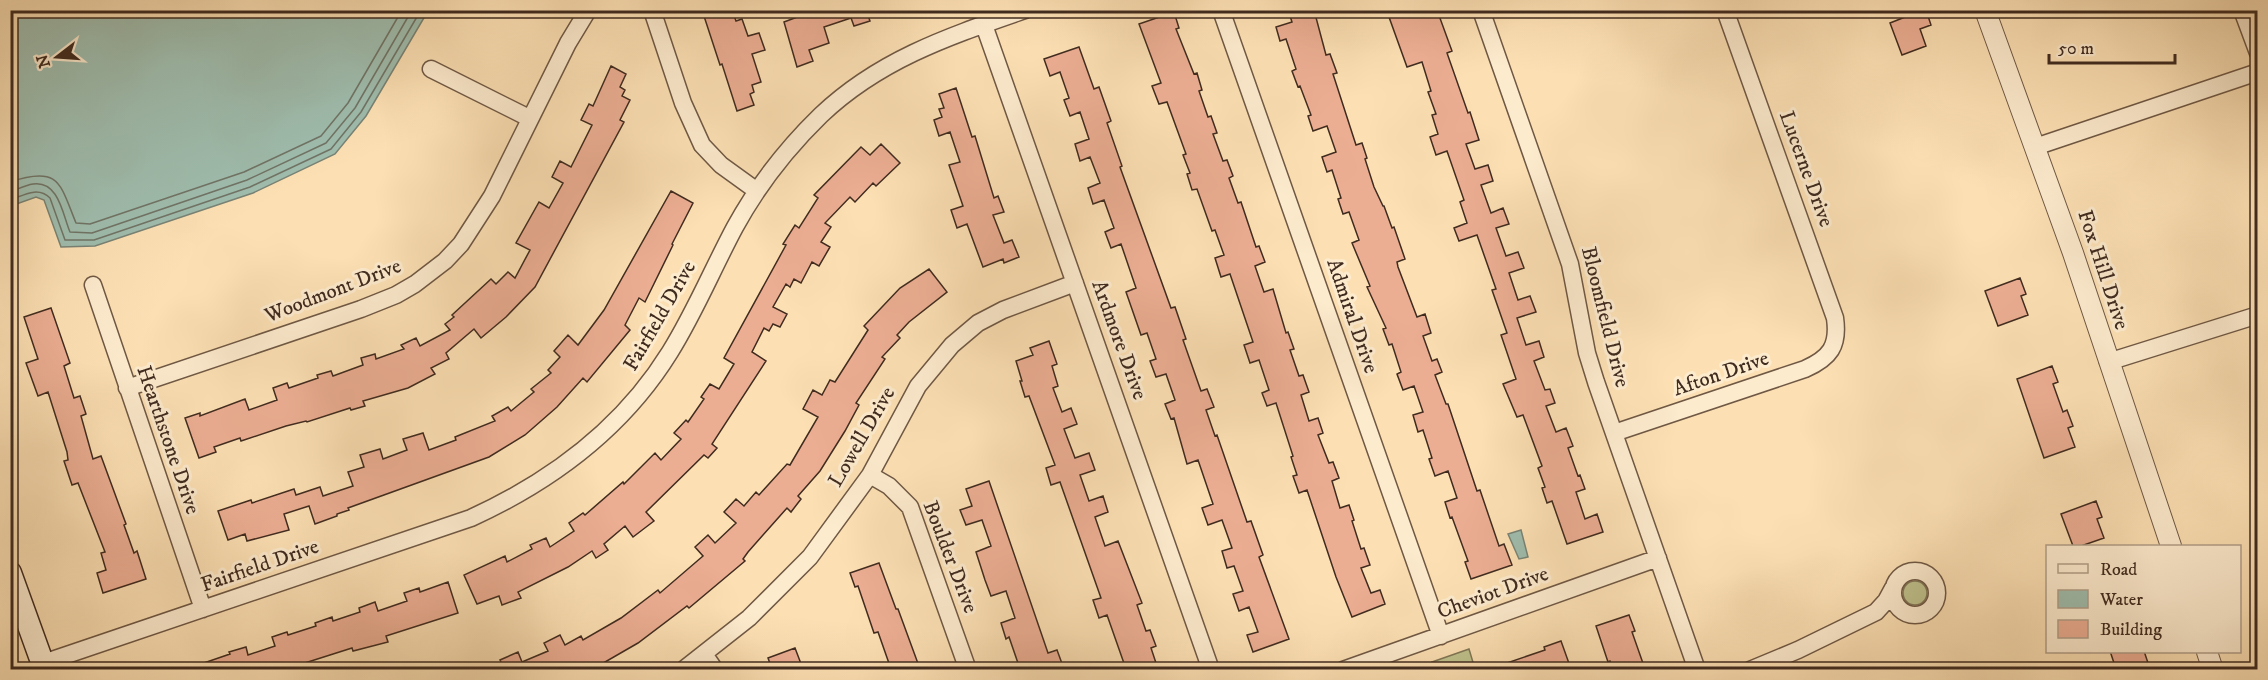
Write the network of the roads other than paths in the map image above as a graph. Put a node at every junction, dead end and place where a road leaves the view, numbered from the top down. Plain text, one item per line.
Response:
1 (588, 10) edge
2 (652, 10) edge
3 (1025, 10) edge
4 (1221, 10) edge
5 (1481, 10) edge
6 (1725, 10) edge
7 (1985, 10) edge
8 (2242, 10) edge
9 (984, 25) junction
10 (2258, 53) edge
11 (431, 69) dead end
12 (2258, 72) edge
13 (529, 118) junction
14 (2036, 147) junction
15 (757, 191) junction
16 (1075, 284) junction
17 (93, 285) dead end
18 (2258, 315) edge
19 (1834, 345) joint
20 (2108, 362) junction
21 (127, 388) junction
22 (1614, 434) junction
23 (870, 475) junction
24 (2171, 545) edge
25 (1658, 558) junction
26 (10, 573) edge
27 (1893, 588) junction
28 (203, 609) junction
29 (1876, 612) junction
30 (1904, 613) junction
31 (1441, 636) junction
32 (2208, 653) edge
33 (704, 654) junction
34 (44, 666) edge
35 (683, 669) edge
36 (715, 669) edge
37 (968, 669) edge
38 (1211, 669) edge
39 (1343, 669) edge
40 (1697, 669) edge
41 (1750, 669) edge
42 (2213, 669) edge

1 - 13 street, Woodmont Drive
2 - 15 street
3 - 9 street, Fairfield Drive
4 - 31 street, Admiral Drive
5 - 22 street, Bloomfield Drive
6 - 19 street, Lucerne Drive
7 - 14 street, Fox Hill Drive
8 - 10 street
9 - 15 street, Fairfield Drive
9 - 16 street, Ardmore Drive
11 - 13 street
12 - 14 street
13 - 21 street, Woodmont Drive
14 - 20 street, Fox Hill Drive
15 - 28 street, Fairfield Drive
16 - 23 street, Lowell Drive
16 - 38 street, Ardmore Drive
17 - 21 street, Hearthstone Drive
18 - 20 street
19 - 22 street, Afton Drive
20 - 24 street, Fox Hill Drive
21 - 28 street, Hearthstone Drive
22 - 25 street, Bloomfield Drive
23 - 33 street, Lowell Drive
23 - 37 street, Boulder Drive
25 - 31 street, Cheviot Drive
25 - 40 street, Bloomfield Drive
26 - 34 main road
27 - 29 street
27 - 30 street
27 - 30 street
28 - 34 street, Fairfield Drive
29 - 30 street
29 - 41 street
31 - 39 street, Cheviot Drive
32 - 42 street
33 - 35 street, Lowell Drive
33 - 36 street

